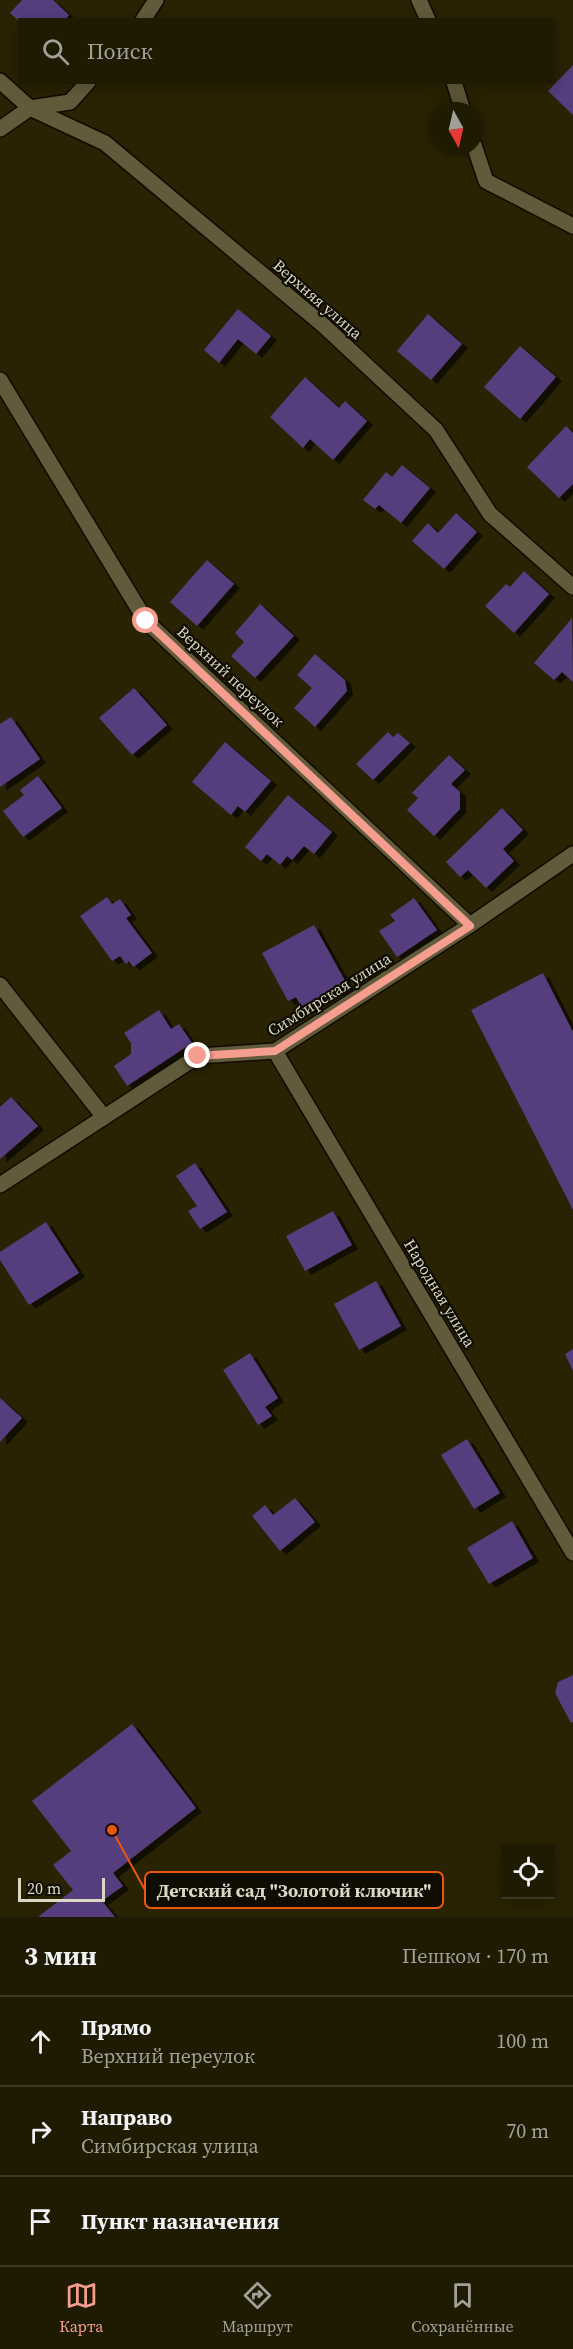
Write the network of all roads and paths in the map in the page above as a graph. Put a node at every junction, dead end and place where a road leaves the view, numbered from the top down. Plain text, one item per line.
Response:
1 (156, 0) edge
2 (419, 0) edge
3 (144, 18) edge
4 (427, 18) edge
5 (0, 81) edge
6 (86, 84) edge
7 (455, 84) edge
8 (460, 102) edge
9 (30, 108) junction
10 (0, 129) edge
11 (478, 156) edge
12 (573, 226) edge
13 (0, 380) edge
14 (573, 587) edge
15 (573, 854) edge
16 (470, 926) junction
17 (0, 985) edge
18 (275, 1051) junction
19 (104, 1117) junction
20 (0, 1185) edge
21 (573, 1553) edge

1 - 3 street
2 - 4 street
5 - 9 street, Верхняя улица
6 - 9 street
7 - 8 street
9 - 10 street
9 - 14 street, Верхняя улица
11 - 12 street
13 - 16 street, Верхний переулок
15 - 16 street, Симбирская улица
16 - 18 street, Симбирская улица
17 - 19 street
18 - 19 street, Симбирская улица
18 - 21 street, Народная улица
19 - 20 street, Симбирская улица

